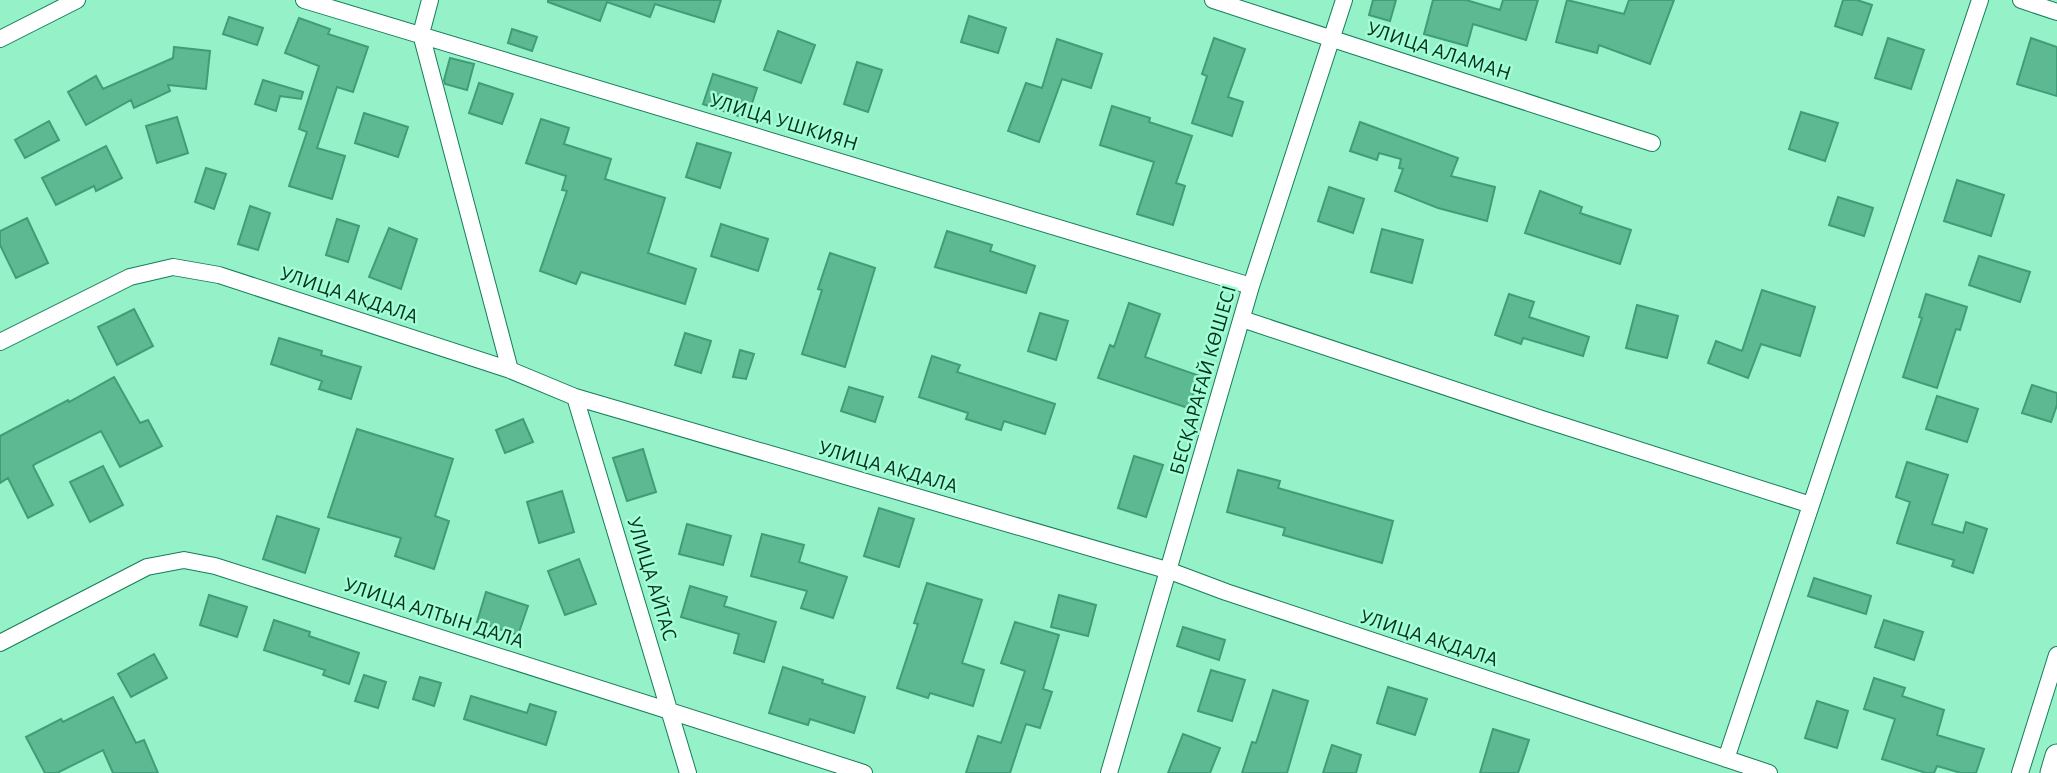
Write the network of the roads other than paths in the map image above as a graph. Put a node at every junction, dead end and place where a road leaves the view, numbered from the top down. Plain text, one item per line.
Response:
1 (77, 0) edge
2 (304, 0) edge
3 (430, 0) edge
4 (1213, 0) edge
5 (1344, 0) edge
6 (1980, 0) edge
7 (2021, 0) edge
8 (2057, 12) edge
9 (421, 34) junction
10 (1331, 37) junction
11 (0, 39) edge
12 (1652, 143) dead end
13 (1251, 286) junction
14 (1242, 319) junction
15 (0, 342) edge
16 (510, 370) junction
17 (575, 397) junction
18 (1811, 505) junction
19 (1170, 571) junction
20 (0, 643) edge
21 (2057, 655) edge
22 (669, 709) junction
23 (2057, 756) edge
24 (1726, 759) junction
25 (688, 773) edge
26 (864, 773) edge
27 (1109, 773) edge
28 (1769, 773) edge
29 (2020, 773) edge
30 (2052, 773) edge

1 - 11 street
2 - 9 street, УЛИЦА УШКИЯН
3 - 9 street
4 - 10 street, УЛИЦА АЛАМАН
5 - 10 street, БЕСҚАРАҒАЙ КӨШЕСІ
6 - 18 street
7 - 8 street
9 - 13 street, УЛИЦА УШКИЯН
9 - 16 street
10 - 12 street, УЛИЦА АЛАМАН
10 - 13 street, БЕСҚАРАҒАЙ КӨШЕСІ
13 - 14 street, БЕСҚАРАҒАЙ КӨШЕСІ
14 - 18 street
14 - 19 street, БЕСҚАРАҒАЙ КӨШЕСІ
15 - 16 street, УЛИЦА АКДАЛА
16 - 17 street, УЛИЦА АКДАЛА
17 - 19 street, УЛИЦА АКДАЛА
17 - 22 street, УЛИЦА АЙТАС
18 - 24 street
19 - 24 street, УЛИЦА АКДАЛА
19 - 27 street, БЕСҚАРАҒАЙ КӨШЕСІ
20 - 22 street, УЛИЦА АЛТЫН ДАЛА
21 - 29 street
22 - 25 street, УЛИЦА АЙТАС
22 - 26 street, УЛИЦА АЛТЫН ДАЛА
23 - 30 main road
24 - 28 street, УЛИЦА АКДАЛА

